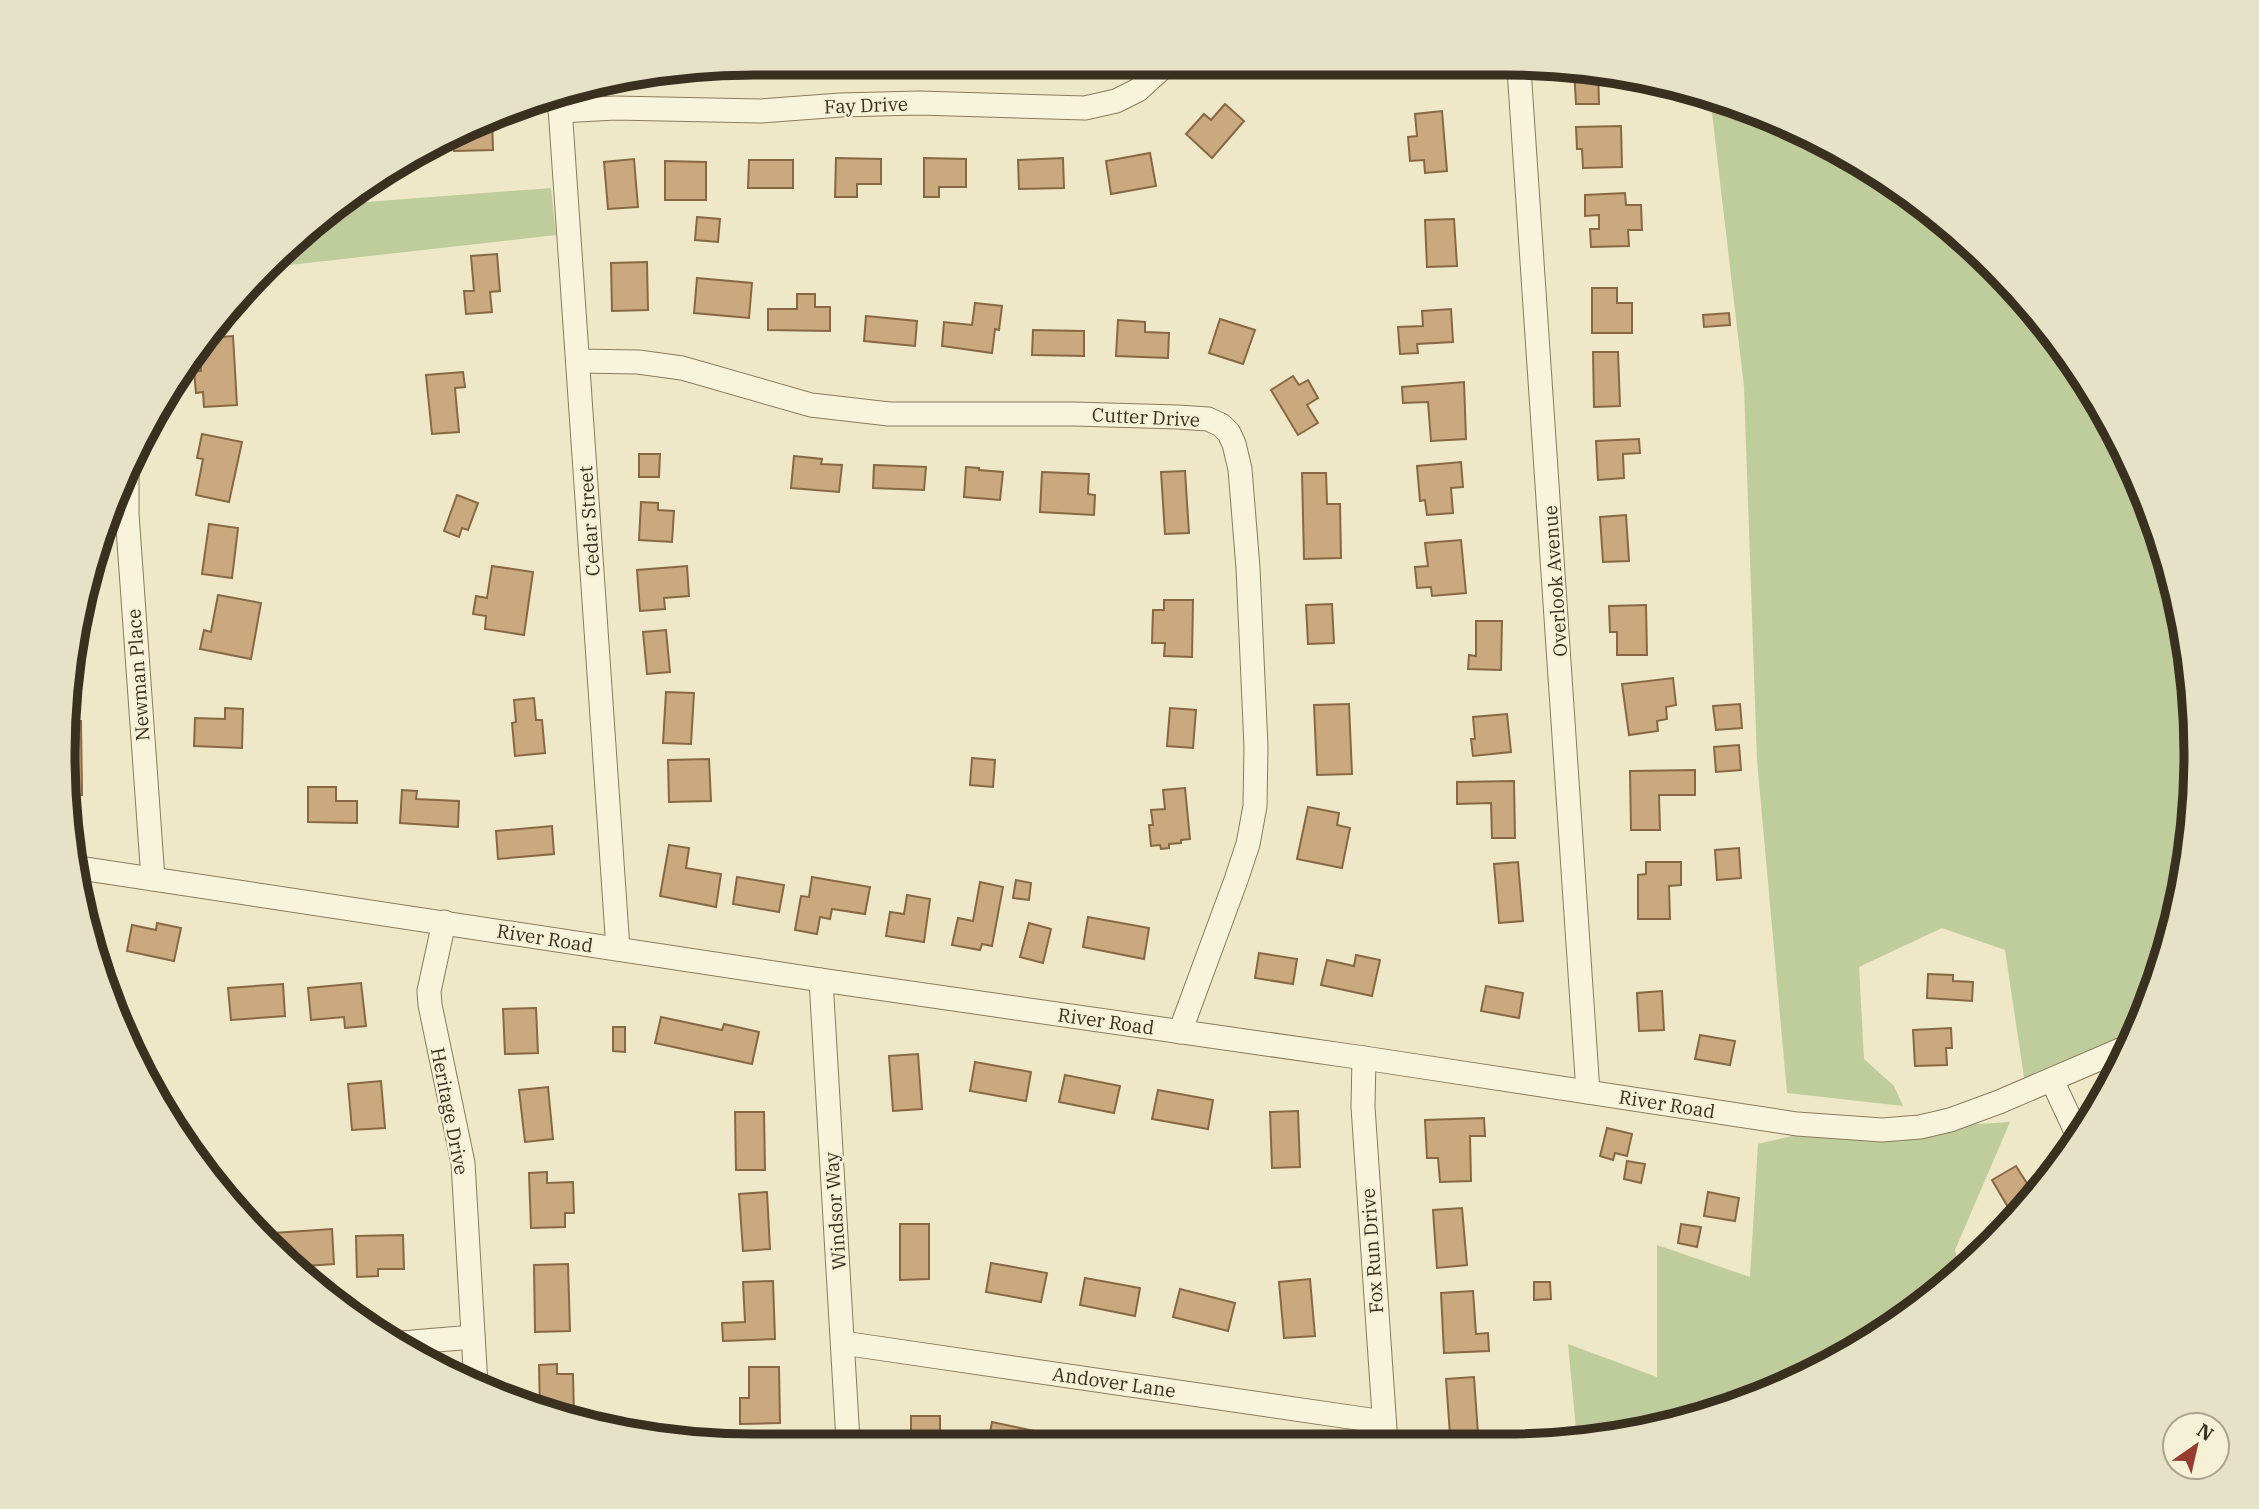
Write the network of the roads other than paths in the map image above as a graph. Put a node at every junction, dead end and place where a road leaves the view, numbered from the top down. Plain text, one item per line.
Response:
1 (1154, 75) edge
2 (1519, 76) edge
3 (564, 103) edge
4 (559, 104) edge
5 (578, 361) junction
6 (127, 495) edge
7 (85, 869) edge
8 (153, 879) junction
9 (444, 922) junction
10 (618, 949) junction
11 (821, 980) junction
12 (1180, 1032) junction
13 (2115, 1052) edge
14 (1364, 1058) junction
15 (2052, 1080) junction
16 (1588, 1092) junction
17 (2073, 1125) edge
18 (473, 1338) junction
19 (414, 1342) edge
20 (843, 1343) junction
21 (476, 1374) edge
22 (1385, 1433) edge
23 (849, 1434) edge

1 - 3 street, Fay Drive
2 - 16 street, Overlook Avenue
4 - 5 street, Cedar Street
5 - 10 street, Cedar Street
5 - 12 street, Cutter Drive
6 - 8 street, Newman Place
7 - 8 street, River Road
8 - 9 street, River Road
9 - 10 street, River Road
9 - 18 street, Heritage Drive
10 - 11 street, River Road
11 - 12 street, River Road
11 - 20 street, Windsor Way
12 - 14 street, River Road
13 - 15 street, River Road
14 - 16 street, River Road
14 - 22 street, Fox Run Drive
15 - 16 street, River Road
15 - 17 street
18 - 19 street
18 - 21 street, Heritage Drive
20 - 22 street, Andover Lane
20 - 23 street, Windsor Way

